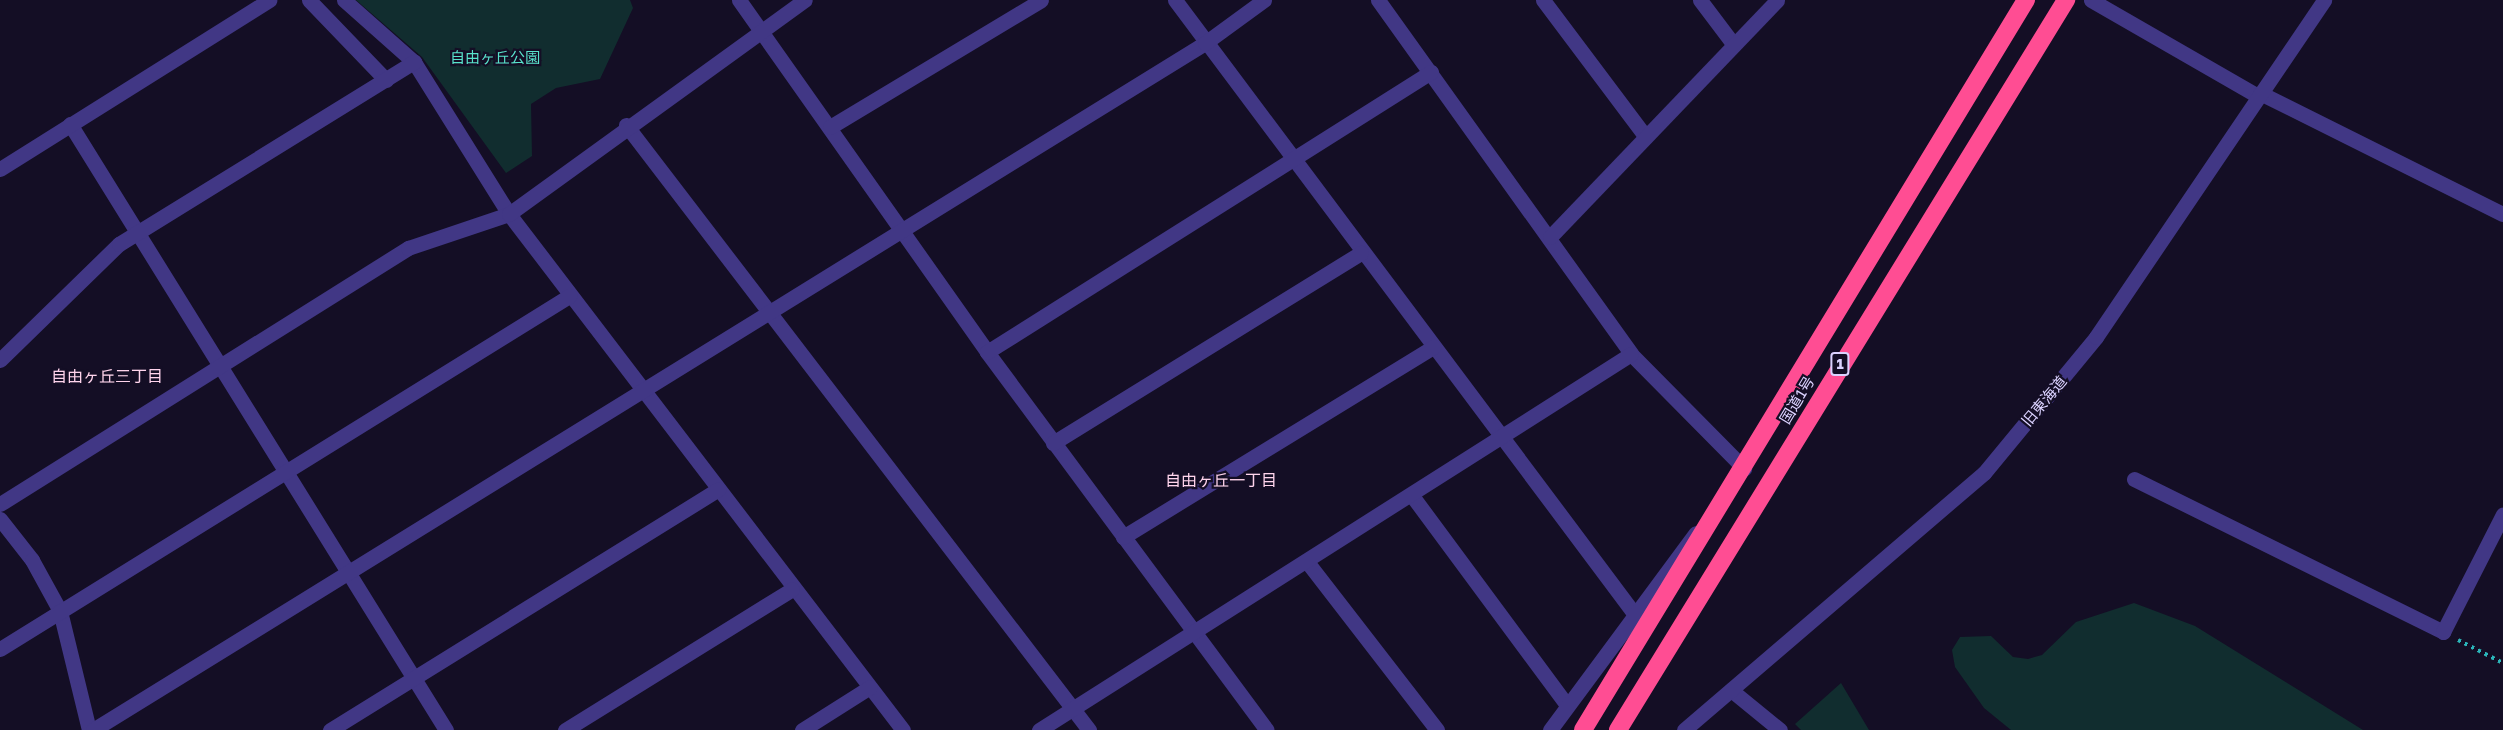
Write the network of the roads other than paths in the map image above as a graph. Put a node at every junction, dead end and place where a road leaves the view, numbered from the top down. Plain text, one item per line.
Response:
1 (269, 0) edge
2 (309, 0) edge
3 (344, 0) edge
4 (739, 0) edge
5 (806, 0) edge
6 (1041, 0) edge
7 (1175, 0) edge
8 (1263, 0) edge
9 (1378, 0) edge
10 (1543, 0) edge
11 (1700, 0) edge
12 (1777, 0) edge
13 (2026, 0) edge
14 (2067, 0) edge
15 (2091, 0) edge
16 (2324, 0) edge
17 (760, 28) junction
18 (1205, 43) junction
19 (1734, 45) junction
20 (414, 62) junction
21 (1431, 72) junction
22 (386, 80) junction
23 (2259, 95) junction
24 (70, 124) junction
25 (626, 125) junction
26 (830, 128) junction
27 (1646, 136) junction
28 (1289, 157) junction
29 (0, 169) edge
30 (508, 214) junction
31 (2503, 214) edge
32 (902, 230) junction
33 (137, 231) junction
34 (1550, 237) junction
35 (1361, 253) junction
36 (569, 296) junction
37 (770, 313) junction
38 (1433, 347) junction
39 (987, 352) junction
40 (1631, 354) junction
41 (0, 360) edge
42 (221, 366) junction
43 (644, 391) junction
44 (1502, 440) junction
45 (1053, 443) junction
46 (1744, 468) junction
47 (286, 473) junction
48 (2134, 479) dead end
49 (718, 489) junction
50 (1413, 497) junction
51 (0, 504) edge
52 (1716, 511) junction
53 (2503, 514) edge
54 (0, 519) edge
55 (1123, 537) junction
56 (1308, 563) junction
57 (347, 573) junction
58 (792, 589) junction
59 (60, 611) junction
60 (1633, 612) junction
61 (1194, 633) junction
62 (0, 649) edge
63 (414, 678) junction
64 (870, 687) junction
65 (1731, 690) junction
66 (1566, 704) junction
67 (1073, 709) junction
68 (91, 730) edge
69 (330, 730) edge
70 (446, 730) edge
71 (565, 730) edge
72 (802, 730) edge
73 (903, 730) edge
74 (1039, 730) edge
75 (1089, 730) edge
76 (1266, 730) edge
77 (1437, 730) edge
78 (1550, 730) edge
79 (1584, 730) edge
80 (1618, 730) edge
81 (1684, 730) edge
82 (1780, 730) edge

1 - 24 street
2 - 22 street
3 - 20 street
4 - 17 street
5 - 17 street
6 - 26 street
7 - 18 street
8 - 18 street
9 - 21 street
10 - 27 street
11 - 19 street
12 - 19 street
13 - 46 highway, 国道1号 / 1
14 - 80 highway, 国道1号 / 1
15 - 23 street
16 - 23 street, 旧東海道
17 - 25 street
17 - 26 street
18 - 28 street
18 - 32 street
19 - 27 street
20 - 22 street
20 - 30 street
21 - 28 street
21 - 34 street
22 - 33 street
23 - 31 street
23 - 65 street, 旧東海道
24 - 29 street
24 - 33 street
25 - 30 street
25 - 37 street
26 - 32 street
27 - 34 street
28 - 35 street
28 - 39 street
30 - 36 street
30 - 42 street
32 - 37 street
32 - 39 street
33 - 41 street
33 - 42 street
34 - 40 street
35 - 38 street
35 - 45 street
36 - 43 street
36 - 47 street
37 - 43 street
37 - 67 street
38 - 44 street
38 - 55 street
39 - 45 street
40 - 44 street
40 - 46 street
42 - 47 street
42 - 51 street
43 - 49 street
43 - 57 street
44 - 50 street
44 - 60 street
45 - 55 street
46 - 52 highway, 国道1号 / 1
47 - 57 street
47 - 59 street
48 - 53 street
49 - 58 street
49 - 63 street
50 - 56 street
50 - 66 street
52 - 60 street
52 - 79 highway, 国道1号 / 1
54 - 59 street
55 - 61 street
56 - 61 street
56 - 77 street
57 - 63 street
57 - 68 street
58 - 64 street
58 - 71 street
59 - 62 street
59 - 68 street
60 - 66 street
61 - 67 street
61 - 76 street
63 - 69 street
63 - 70 street
64 - 72 street
64 - 73 street
65 - 81 street, 旧東海道
65 - 82 street
66 - 78 street
67 - 74 street
67 - 75 street

